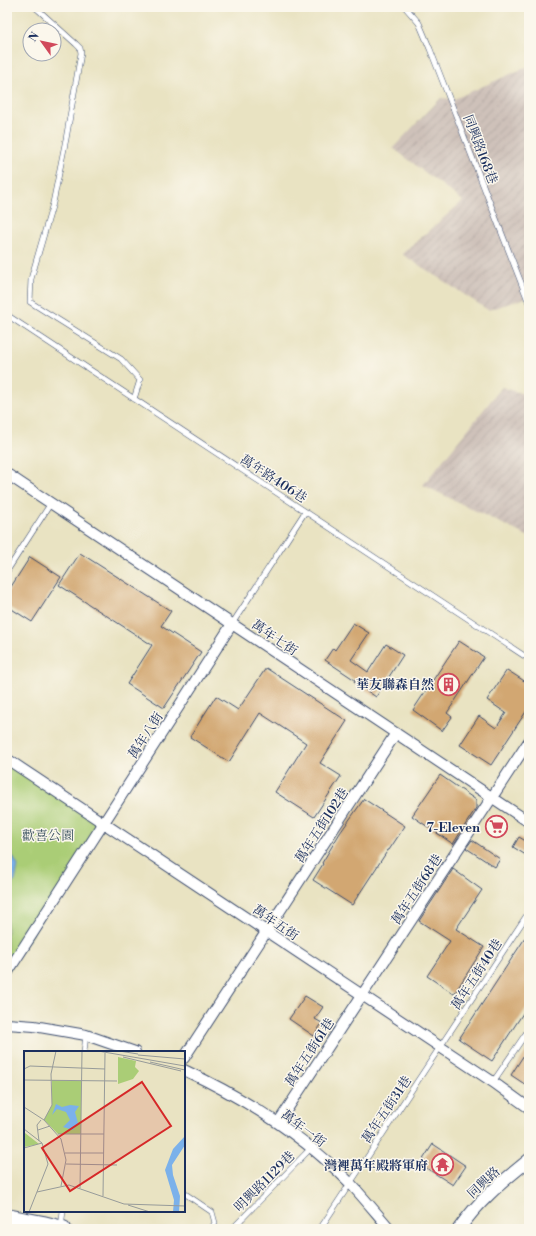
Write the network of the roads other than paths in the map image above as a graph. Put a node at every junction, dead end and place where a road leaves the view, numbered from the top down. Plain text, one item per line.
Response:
1 (35, 7) edge
2 (405, 7) edge
3 (529, 303) edge
4 (7, 315) edge
5 (134, 399) junction
6 (7, 474) edge
7 (51, 503) junction
8 (305, 512) junction
9 (7, 571) edge
10 (232, 624) junction
11 (529, 659) edge
12 (396, 733) junction
13 (529, 741) edge
14 (7, 759) edge
15 (492, 797) junction
16 (529, 822) edge
17 (104, 823) junction
18 (529, 912) edge
19 (267, 932) junction
20 (7, 973) edge
21 (362, 995) junction
22 (7, 1024) edge
23 (529, 1029) edge
24 (86, 1035) junction
25 (441, 1048) junction
26 (84, 1051) edge
27 (132, 1051) edge
28 (185, 1056) edge
29 (185, 1070) edge
30 (493, 1082) junction
31 (529, 1108) edge
32 (278, 1123) junction
33 (311, 1148) junction
34 (529, 1160) edge
35 (350, 1183) junction
36 (185, 1194) edge
37 (63, 1212) edge
38 (7, 1217) edge
39 (62, 1229) edge
40 (211, 1229) edge
41 (232, 1229) edge
42 (320, 1229) edge
43 (390, 1229) edge
44 (459, 1229) edge

1 - 5 lane
2 - 3 lane, 同興路168巷
4 - 5 lane, 萬年路406巷
5 - 8 lane, 萬年路406巷
6 - 7 street, 萬年七街
7 - 9 lane
7 - 10 street, 萬年七街
8 - 10 lane, 萬年八街
8 - 11 lane, 萬年路406巷
10 - 12 street, 萬年七街
10 - 17 street, 萬年八街
12 - 15 street, 萬年七街
12 - 19 street, 萬年五街102巷
13 - 15 street, 萬年五街68巷
14 - 17 street, 萬年五街
15 - 16 street, 萬年七街
15 - 21 street, 萬年五街68巷
17 - 19 street, 萬年五街
17 - 20 street, 萬年八街
18 - 25 lane, 萬年五街40巷
19 - 21 street, 萬年五街
19 - 28 street, 萬年五街102巷
21 - 25 street, 萬年五街
21 - 32 street, 萬年五街61巷
22 - 24 street
23 - 30 lane
24 - 26 lane
24 - 27 street
25 - 30 street, 萬年五街
25 - 35 lane, 萬年五街31巷
29 - 32 street, 萬年一街
30 - 31 street, 萬年五街
32 - 33 street, 萬年一街
33 - 35 street, 萬年一街
33 - 41 lane, 明興路1129巷
34 - 44 street, 同興路
35 - 42 lane, 萬年五街31巷
35 - 43 street, 萬年一街
36 - 40 lane
37 - 39 lane
38 - 39 main road

